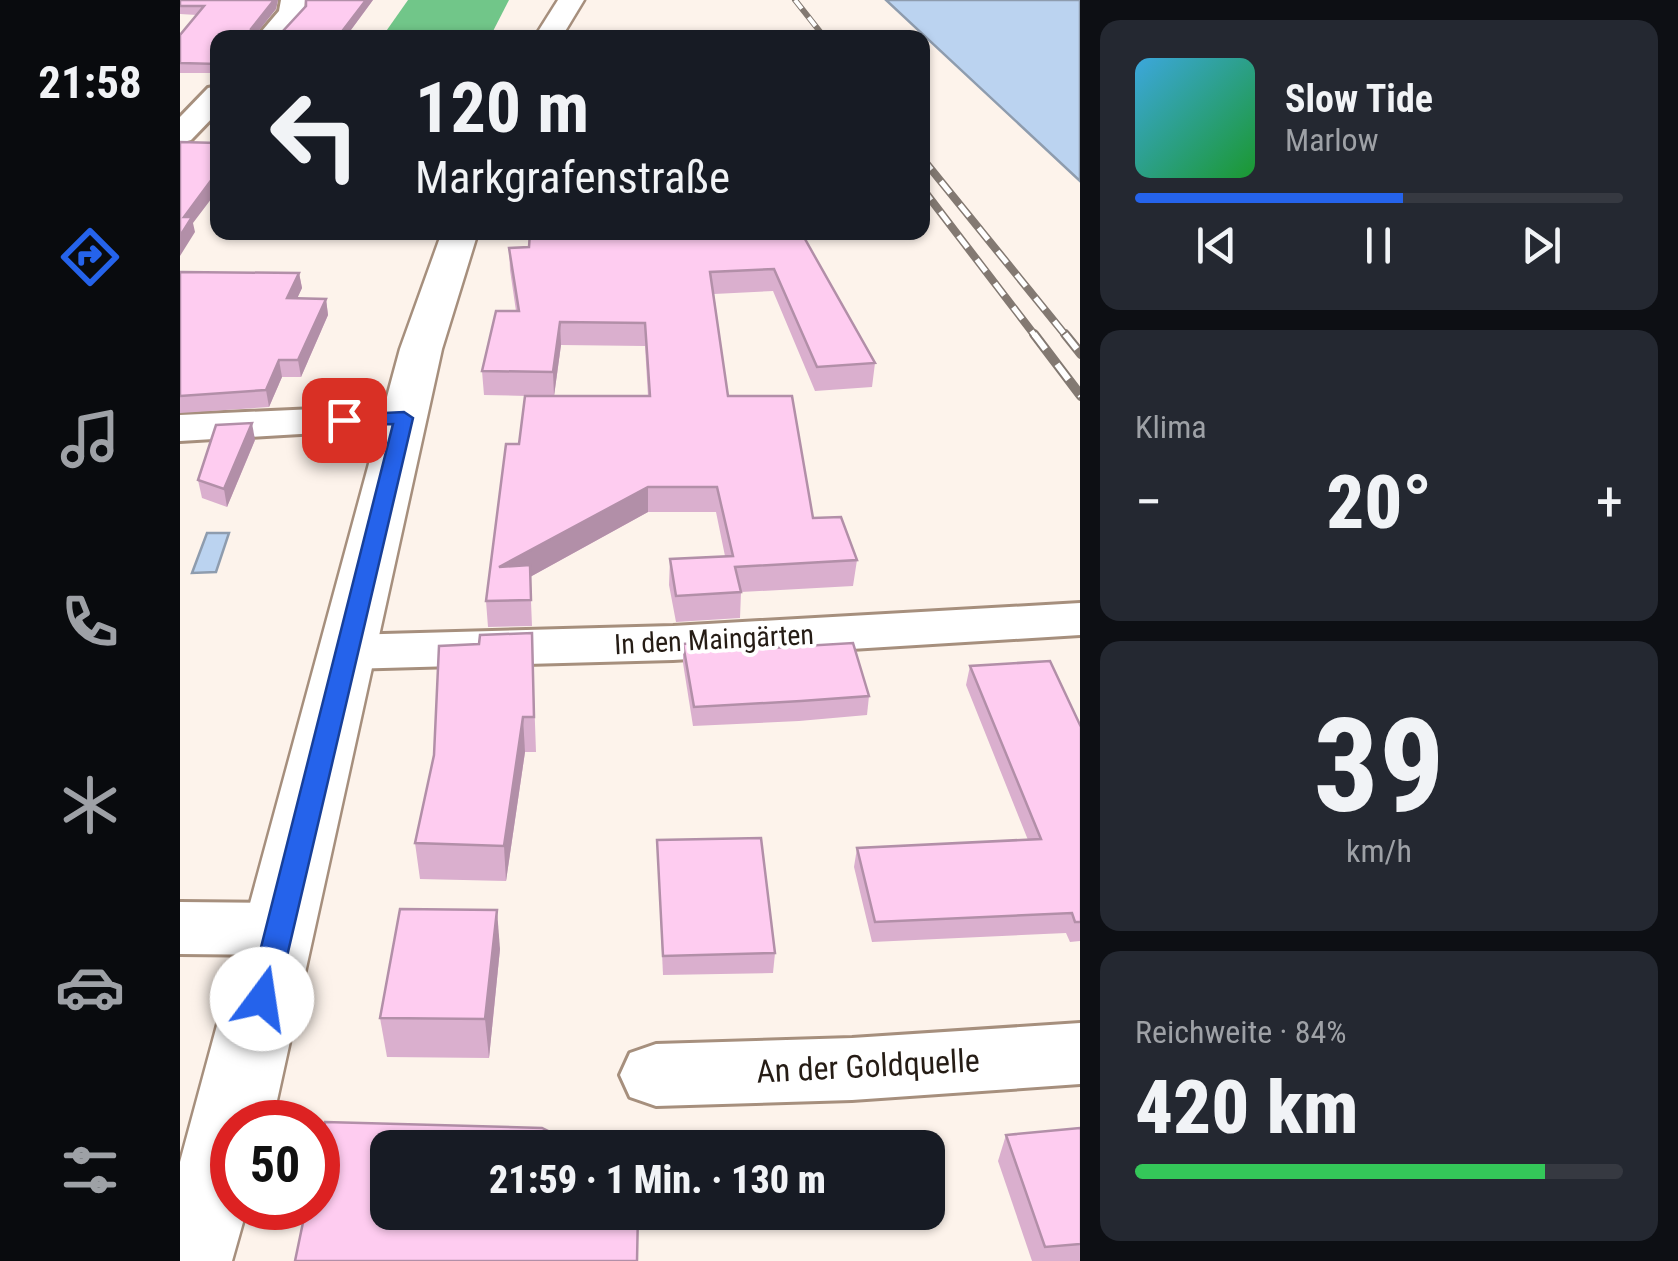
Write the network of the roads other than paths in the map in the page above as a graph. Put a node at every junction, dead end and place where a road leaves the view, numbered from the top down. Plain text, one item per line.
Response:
1 (293, 0) edge
2 (572, 0) edge
3 (276, 30) edge
4 (553, 30) edge
5 (210, 102) edge
6 (180, 134) edge
7 (457, 240) edge
8 (404, 418) junction
9 (180, 428) edge
10 (1080, 619) edge
11 (347, 652) junction
12 (180, 928) edge
13 (280, 928) junction
14 (1080, 1054) edge
15 (656, 1075) dead end
16 (190, 1261) edge

1 - 3 street
2 - 4 main road
5 - 6 street
7 - 8 main road
8 - 9 street
8 - 11 main road
10 - 11 street, In den Maingärten
11 - 13 main road
12 - 13 street
13 - 16 main road
14 - 15 street, An der Goldquelle

